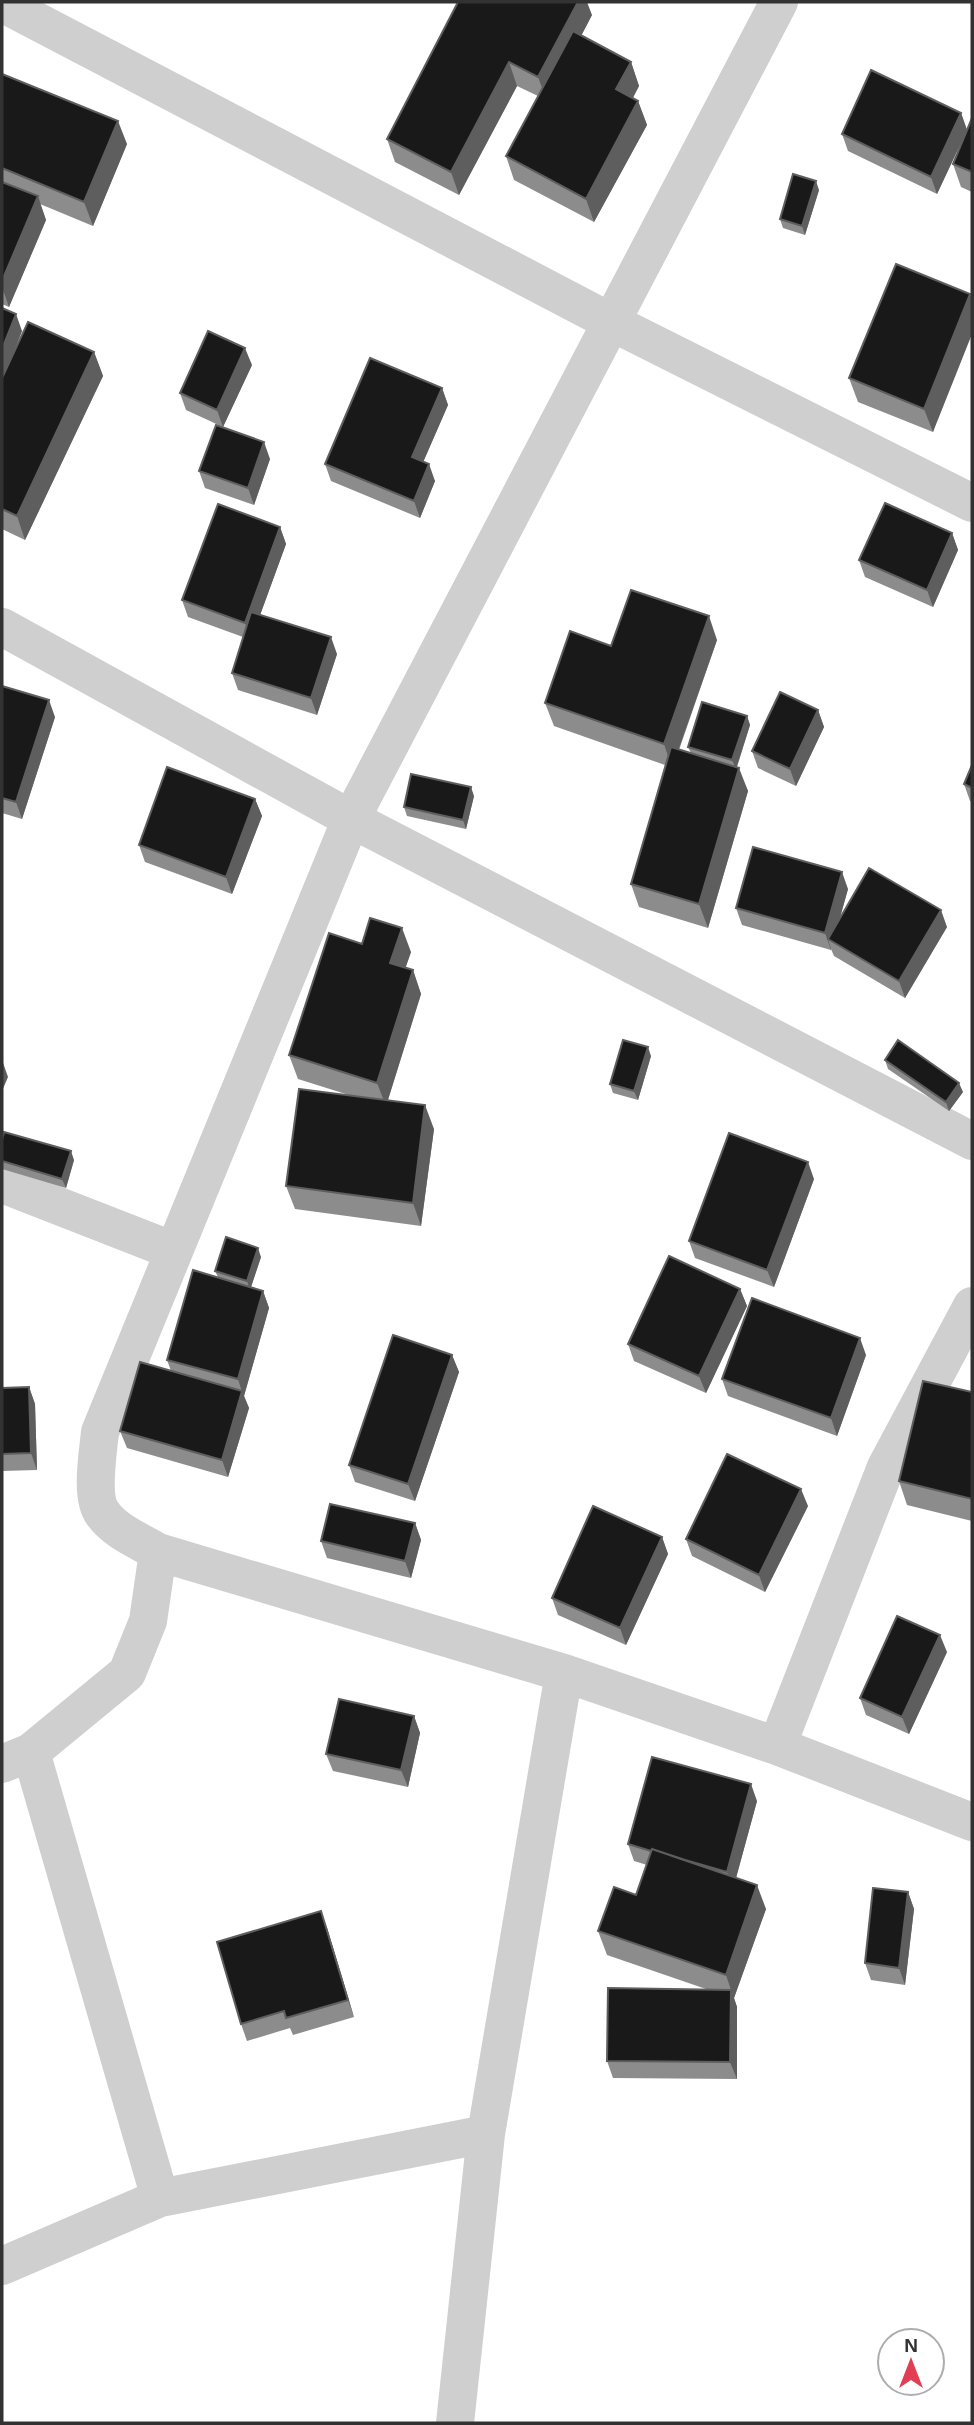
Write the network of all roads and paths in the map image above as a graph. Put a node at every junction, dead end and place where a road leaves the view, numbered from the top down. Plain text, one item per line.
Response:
1 (779, 2) edge
2 (2, 3) edge
3 (611, 322) junction
4 (972, 503) edge
5 (2, 627) edge
6 (351, 819) junction
7 (972, 1141) edge
8 (2, 1184) edge
9 (174, 1251) junction
10 (972, 1306) edge
11 (158, 1552) junction
12 (564, 1673) junction
13 (777, 1746) junction
14 (16, 1758) edge
15 (972, 1822) edge
16 (486, 2134) junction
17 (160, 2199) junction
18 (2, 2266) edge
19 (455, 2423) edge

1 - 3 street
2 - 3 street
3 - 4 street
3 - 6 street
5 - 6 street
6 - 7 street
6 - 9 street
8 - 9 street
9 - 11 street
10 - 13 street
11 - 12 street
11 - 14 street
12 - 13 street
12 - 16 street
13 - 15 street
14 - 17 street
16 - 17 street
16 - 19 street
17 - 18 street

